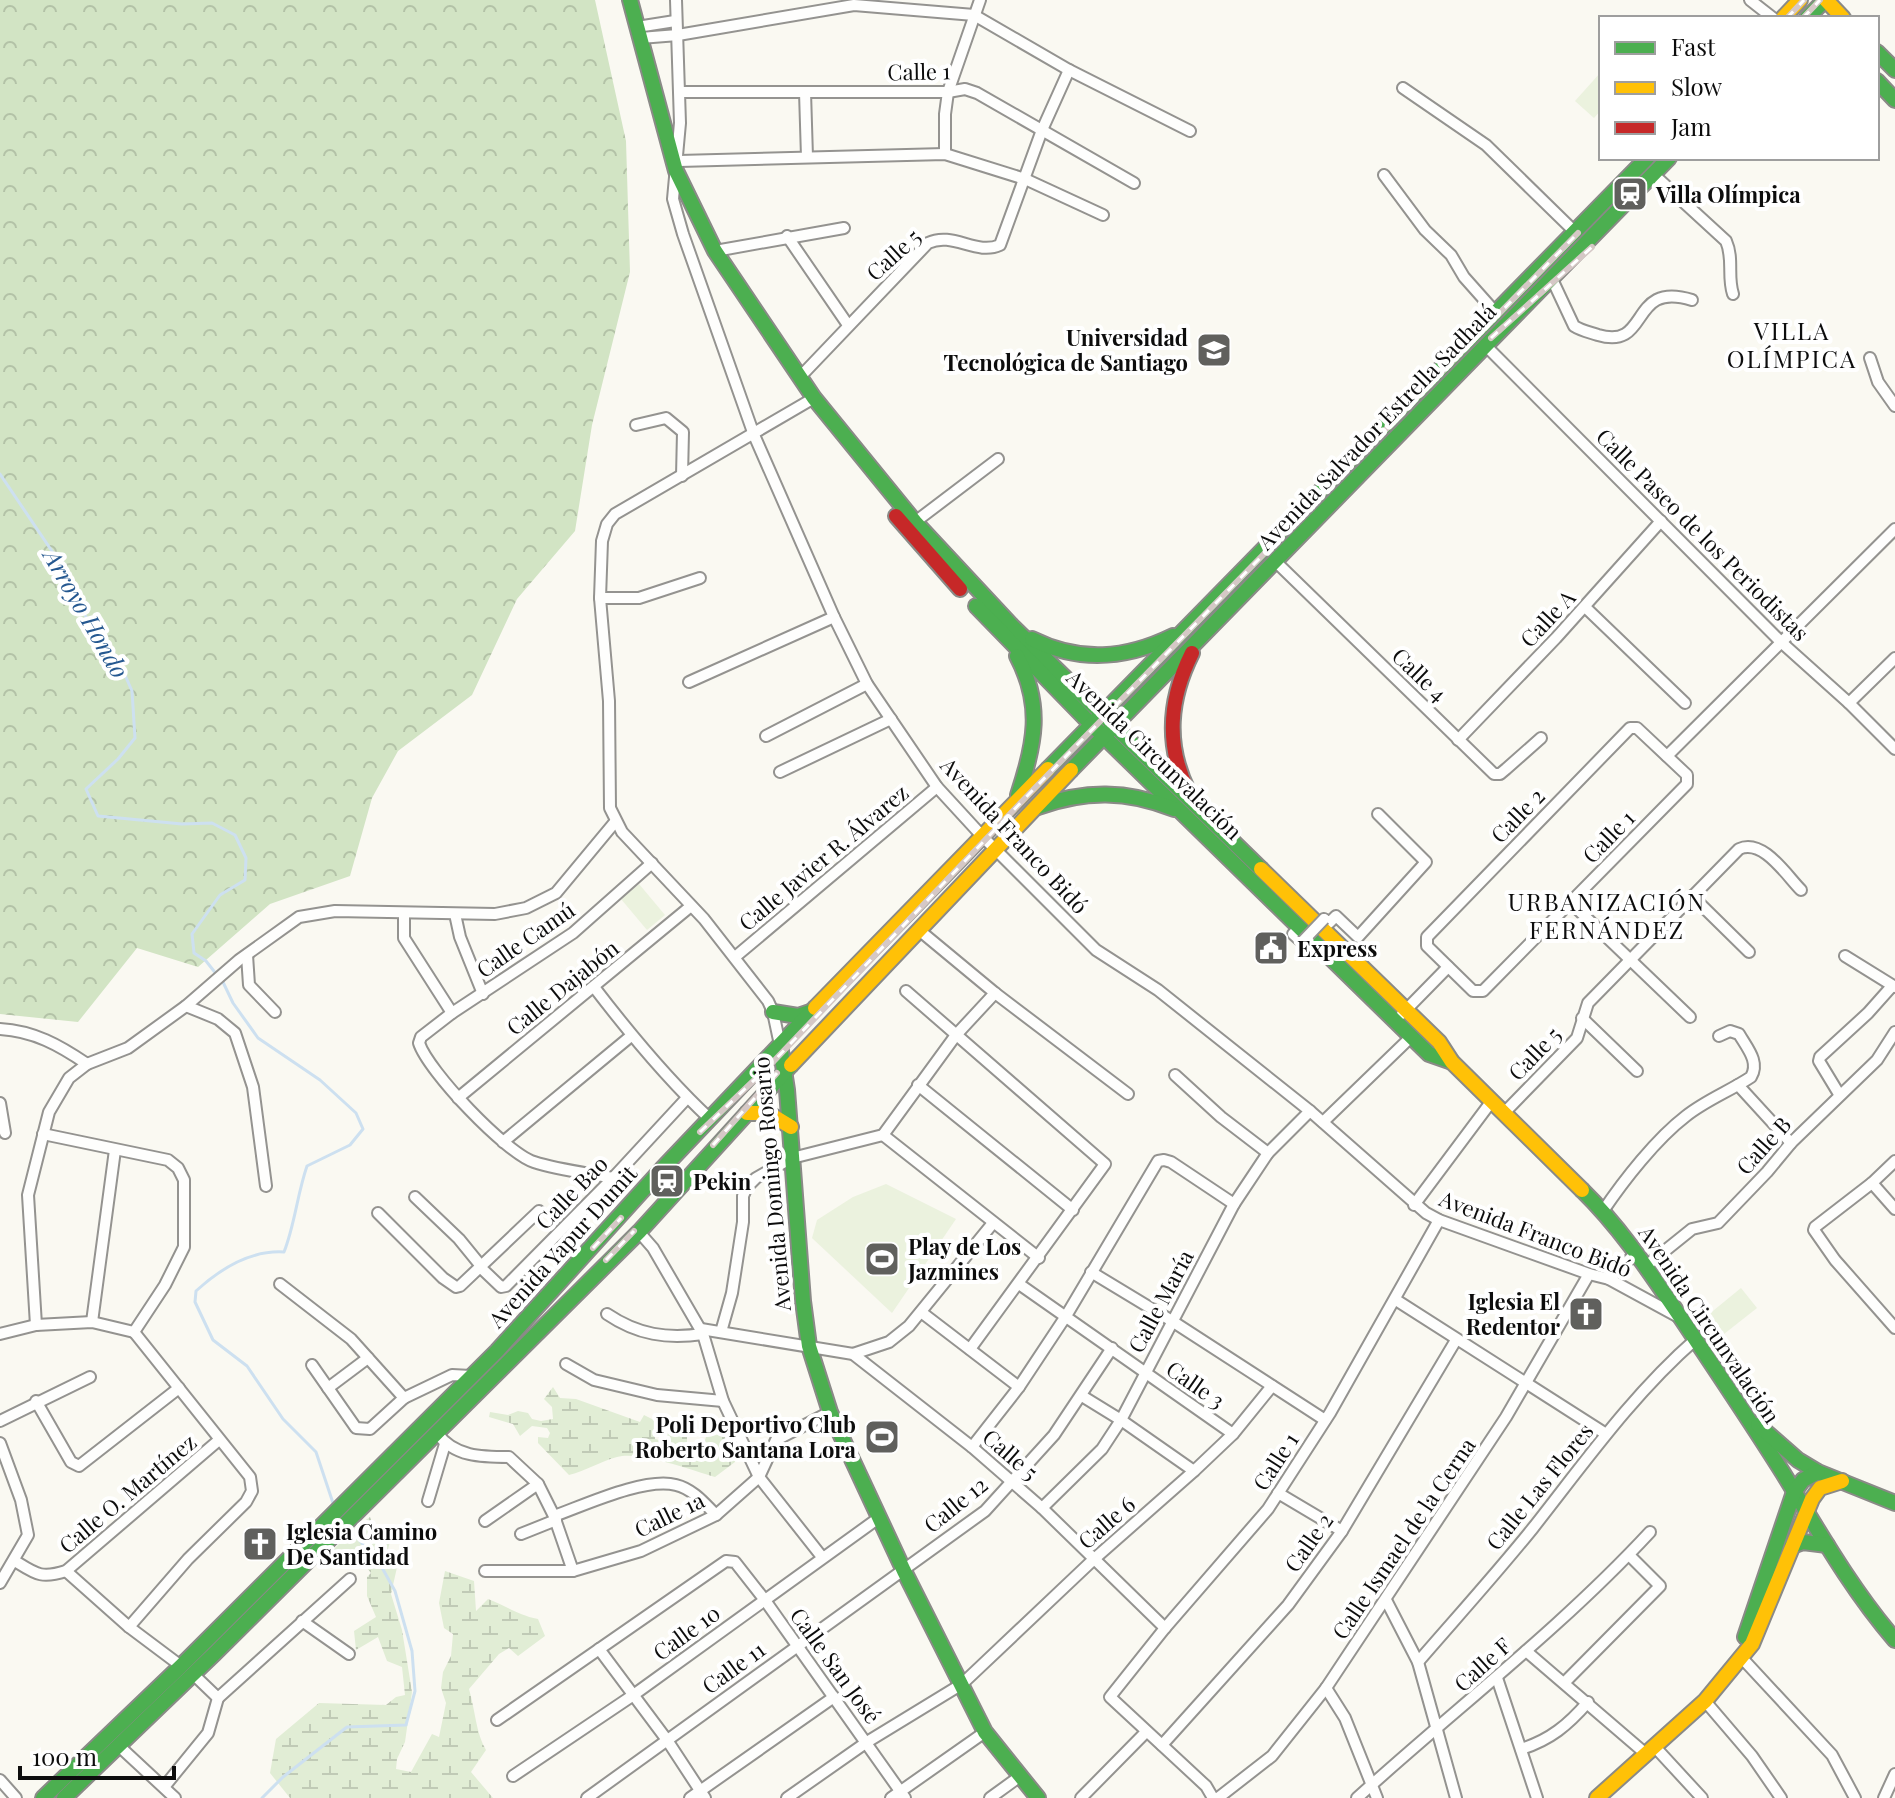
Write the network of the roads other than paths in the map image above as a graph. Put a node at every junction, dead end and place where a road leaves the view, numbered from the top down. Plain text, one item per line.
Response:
1 (630, 0) edge
2 (676, 0) edge
3 (980, 0) edge
4 (1750, 0) edge
5 (1799, 0) edge
6 (1825, 0) edge
7 (974, 15) junction
8 (1770, 16) edge
9 (1785, 16) edge
10 (1812, 16) edge
11 (1841, 16) edge
12 (675, 21) junction
13 (638, 33) junction
14 (678, 35) junction
15 (1879, 54) edge
16 (1069, 70) junction
17 (1895, 70) edge
18 (1879, 83) edge
19 (1403, 88) dead end
20 (681, 92) junction
21 (805, 92) junction
22 (948, 92) junction
23 (1895, 100) edge
24 (1042, 130) junction
25 (1190, 131) dead end
26 (945, 154) junction
27 (807, 157) junction
28 (1645, 160) edge
29 (1667, 160) edge
30 (678, 166) junction
31 (1653, 174) junction
32 (1384, 175) dead end
33 (1025, 179) junction
34 (1134, 183) dead end
35 (1103, 215) dead end
36 (844, 228) dead end
37 (1575, 232) junction
38 (787, 236) junction
39 (715, 251) junction
40 (1551, 277) junction
41 (1733, 294) dead end
42 (1692, 300) dead end
43 (1496, 313) junction
44 (848, 325) junction
45 (1485, 345) junction
46 (1870, 358) dead end
47 (800, 377) junction
48 (814, 398) junction
49 (1895, 406) edge
50 (636, 425) dead end
51 (754, 435) junction
52 (854, 449) junction
53 (998, 459) dead end
54 (682, 476) junction
55 (1661, 521) junction
56 (915, 522) junction
57 (1895, 529) edge
58 (1275, 561) junction
59 (700, 578) dead end
60 (600, 598) junction
61 (1585, 607) junction
62 (834, 617) junction
63 (1008, 631) junction
64 (1194, 632) junction
65 (1781, 642) junction
66 (1895, 658) edge
67 (689, 682) dead end
68 (867, 684) junction
69 (1685, 703) dead end
70 (1849, 703) junction
71 (891, 719) junction
72 (1109, 719) junction
73 (1098, 731) junction
74 (766, 736) dead end
75 (1541, 738) dead end
76 (1458, 740) junction
77 (1895, 749) edge
78 (1667, 756) junction
79 (780, 772) dead end
80 (937, 787) junction
81 (1016, 802) junction
82 (1033, 809) junction
83 (1196, 814) junction
84 (1378, 814) dead end
85 (615, 822) junction
86 (982, 836) junction
87 (994, 849) junction
88 (652, 863) junction
89 (1801, 890) dead end
90 (1692, 896) junction
91 (1571, 903) junction
92 (691, 906) junction
93 (404, 913) junction
94 (455, 914) junction
95 (919, 930) junction
96 (1301, 934) junction
97 (1749, 952) dead end
98 (1845, 956) dead end
99 (735, 957) junction
100 (243, 958) junction
101 (1629, 960) junction
102 (1448, 967) junction
103 (594, 987) junction
104 (1894, 987) edge
105 (906, 991) dead end
106 (995, 993) junction
107 (483, 994) junction
108 (186, 1006) junction
109 (814, 1009) junction
110 (275, 1012) dead end
111 (773, 1012) junction
112 (452, 1013) junction
113 (1400, 1016) junction
114 (1690, 1017) dead end
115 (1582, 1018) junction
116 (0, 1029) edge
117 (1895, 1032) edge
118 (956, 1035) junction
119 (631, 1036) junction
120 (1719, 1036) dead end
121 (1411, 1037) junction
122 (780, 1045) junction
123 (1452, 1062) junction
124 (87, 1064) junction
125 (785, 1071) junction
126 (1637, 1071) dead end
127 (1175, 1075) dead end
128 (918, 1085) junction
129 (1738, 1085) junction
130 (1128, 1094) dead end
131 (1839, 1094) junction
132 (458, 1098) junction
133 (687, 1098) junction
134 (1491, 1102) junction
135 (0, 1103) edge
136 (1310, 1111) junction
137 (747, 1113) junction
138 (1504, 1113) junction
139 (710, 1119) junction
140 (1323, 1122) junction
141 (791, 1127) junction
142 (5, 1133) dead end
143 (43, 1134) junction
144 (883, 1135) junction
145 (503, 1142) junction
146 (1791, 1143) junction
147 (115, 1150) junction
148 (1268, 1153) junction
149 (792, 1158) junction
150 (1895, 1161) edge
151 (613, 1178) junction
152 (1872, 1183) junction
153 (266, 1186) dead end
154 (415, 1197) dead end
155 (1234, 1204) junction
156 (1414, 1205) junction
157 (1895, 1209) edge
158 (1073, 1210) junction
159 (539, 1211) dead end
160 (1603, 1211) junction
161 (378, 1213) dead end
162 (1439, 1220) junction
163 (993, 1223) junction
164 (639, 1232) junction
165 (1636, 1253) junction
166 (1039, 1258) junction
167 (480, 1266) junction
168 (1646, 1266) junction
169 (1091, 1272) junction
170 (1589, 1274) junction
171 (1609, 1279) junction
172 (280, 1284) dead end
173 (1019, 1284) junction
174 (1396, 1300) junction
175 (921, 1312) junction
176 (607, 1314) dead end
177 (1066, 1316) junction
178 (1682, 1318) junction
179 (1172, 1321) junction
180 (92, 1322) junction
181 (36, 1325) junction
182 (1895, 1328) edge
183 (702, 1331) junction
184 (134, 1332) junction
185 (721, 1332) junction
186 (0, 1334) edge
187 (1696, 1339) junction
188 (1456, 1340) junction
189 (809, 1346) junction
190 (1112, 1348) junction
191 (970, 1349) junction
192 (853, 1354) junction
193 (368, 1358) junction
194 (566, 1364) dead end
195 (312, 1365) dead end
196 (1145, 1372) junction
197 (471, 1376) junction
198 (90, 1377) dead end
199 (1527, 1382) junction
200 (1272, 1386) junction
201 (1019, 1387) junction
202 (179, 1388) junction
203 (328, 1388) junction
204 (1082, 1396) junction
205 (404, 1398) junction
206 (36, 1401) junction
207 (723, 1401) junction
208 (830, 1412) junction
209 (1746, 1414) junction
210 (1121, 1420) junction
211 (1325, 1420) junction
212 (0, 1421) edge
213 (1233, 1434) junction
214 (1606, 1434) junction
215 (441, 1438) junction
216 (219, 1440) junction
217 (0, 1443) edge
218 (972, 1447) junction
219 (1194, 1471) junction
220 (1818, 1472) junction
221 (380, 1477) junction
222 (759, 1477) junction
223 (1842, 1481) junction
224 (1013, 1482) junction
225 (538, 1484) junction
226 (1794, 1492) junction
227 (1278, 1493) junction
228 (428, 1501) dead end
229 (1895, 1503) edge
230 (1042, 1508) junction
231 (1806, 1512) junction
232 (716, 1515) junction
233 (880, 1517) junction
234 (555, 1518) junction
235 (485, 1521) dead end
236 (1342, 1531) junction
237 (1650, 1532) dead end
238 (521, 1534) dead end
239 (1827, 1545) junction
240 (1792, 1546) junction
241 (1629, 1555) junction
242 (822, 1557) junction
243 (0, 1560) edge
244 (1093, 1560) junction
245 (12, 1565) junction
246 (66, 1571) junction
247 (485, 1571) dead end
248 (573, 1571) junction
249 (904, 1571) junction
250 (350, 1579) dead end
251 (0, 1583) edge
252 (764, 1599) junction
253 (1386, 1600) junction
254 (302, 1621) junction
255 (129, 1627) junction
256 (1165, 1628) junction
257 (1895, 1640) edge
258 (797, 1645) junction
259 (599, 1649) junction
260 (1526, 1651) junction
261 (349, 1654) dead end
262 (1741, 1657) junction
263 (1418, 1662) junction
264 (187, 1670) junction
265 (1497, 1678) junction
266 (1565, 1682) junction
267 (962, 1684) junction
268 (1326, 1688) junction
269 (632, 1696) junction
270 (834, 1697) junction
271 (218, 1698) junction
272 (1705, 1701) junction
273 (1588, 1702) junction
274 (497, 1720) dead end
275 (1436, 1730) junction
276 (985, 1732) junction
277 (1146, 1732) junction
278 (667, 1740) junction
279 (867, 1742) junction
280 (1162, 1745) junction
281 (119, 1746) junction
282 (1521, 1749) junction
283 (1650, 1751) junction
284 (1895, 1774) edge
285 (513, 1776) dead end
286 (1019, 1777) junction
287 (0, 1780) edge
288 (1372, 1784) junction
289 (164, 1787) junction
290 (702, 1794) edge
291 (1694, 1795) edge
292 (899, 1796) edge
293 (16, 1798) edge
294 (43, 1798) edge
295 (64, 1798) edge
296 (175, 1798) edge
297 (587, 1798) edge
298 (690, 1798) edge
299 (787, 1798) edge
300 (990, 1798) edge
301 (1038, 1798) edge
302 (1081, 1798) edge
303 (1216, 1798) edge
304 (1357, 1798) edge
305 (1377, 1798) edge
306 (1456, 1798) edge
307 (1537, 1798) edge
308 (1597, 1798) edge
309 (1781, 1798) edge
310 (1855, 1798) edge
311 (1884, 1798) edge

1 - 13 main road, Avenida Circunvalación
2 - 12 street, Avenida Franco Bidó
3 - 7 street
4 - 8 street
5 - 9 main road
6 - 10 main road
6 - 11 main road
7 - 14 street
7 - 16 street
7 - 22 street
12 - 13 street
12 - 14 street, Avenida Franco Bidó
13 - 14 street
13 - 30 main road, Avenida Circunvalación
14 - 20 street, Avenida Franco Bidó
15 - 17 main road
16 - 24 street, Calle 5
16 - 25 street
18 - 23 main road
19 - 37 street
20 - 21 street, Calle 1
20 - 30 street, Avenida Franco Bidó
21 - 22 street, Calle 1
21 - 27 street
22 - 24 street, Calle 1
22 - 26 street
24 - 33 street, Calle 5
24 - 34 street, Calle 1
26 - 27 street
26 - 33 street
27 - 30 street
28 - 37 main road, Avenida Salvador Estrella Sadhalá
29 - 31 main road, Avenida Salvador Estrella Sadhalá
30 - 39 main road, Avenida Circunvalación
30 - 51 street, Avenida Franco Bidó
31 - 40 main road, Avenida Salvador Estrella Sadhalá
31 - 41 street
32 - 43 street
33 - 35 street
33 - 44 street, Calle 5
36 - 38 street
37 - 43 main road, Avenida Salvador Estrella Sadhalá
38 - 39 street
38 - 44 street
39 - 47 main road, Avenida Circunvalación
40 - 42 street
40 - 45 main road, Avenida Salvador Estrella Sadhalá
43 - 64 main road, Avenida Salvador Estrella Sadhalá
44 - 47 street, Calle 5
45 - 55 street, Calle Paseo de los Periodistas
45 - 58 main road, Avenida Salvador Estrella Sadhalá
46 - 49 street
47 - 48 main road, Avenida Circunvalación
48 - 51 street
48 - 52 main road, Avenida Circunvalación
50 - 54 street
51 - 54 street
51 - 62 street, Avenida Franco Bidó
52 - 56 main road, Avenida Circunvalación
52 - 63 main road, Avenida Circunvalación
53 - 56 street
54 - 60 street
55 - 61 street, Calle A
55 - 65 street, Calle Paseo de los Periodistas
56 - 63 main road, Avenida Circunvalación
57 - 65 street
58 - 64 main road, Avenida Salvador Estrella Sadhalá
58 - 76 street, Calle 4
59 - 60 street
60 - 85 street
61 - 69 street
61 - 76 street, Calle A
62 - 67 street
62 - 68 street, Avenida Franco Bidó
63 - 64 main road
63 - 72 main road, Avenida Circunvalación
63 - 73 main road, Avenida Circunvalación
63 - 81 main road
64 - 72 main road, Avenida Salvador Estrella Sadhalá
64 - 83 main road
65 - 70 street, Calle Paseo de los Periodistas
65 - 78 street
66 - 70 street
68 - 71 street, Avenida Franco Bidó
68 - 74 street
70 - 77 street, Calle Paseo de los Periodistas
71 - 79 street
71 - 80 street, Avenida Franco Bidó
72 - 73 main road, Avenida Yapur Dumit
72 - 83 main road, Avenida Circunvalación
73 - 81 main road, Avenida Yapur Dumit
73 - 82 main road, Avenida Yapur Dumit
73 - 83 main road, Avenida Circunvalación
75 - 76 street, Calle 4
78 - 91 street, Calle 1
78 - 102 street, Calle 2
80 - 86 street, Avenida Franco Bidó
80 - 99 street, Calle Javier R. Álvarez
81 - 86 main road, Avenida Yapur Dumit
82 - 83 main road
82 - 87 main road, Avenida Yapur Dumit
83 - 96 main road, Avenida Circunvalación
83 - 113 main road, Avenida Circunvalación
84 - 96 street, bridge
85 - 88 street, Avenida Domingo Rosario
85 - 94 street
86 - 87 street, Avenida Franco Bidó
86 - 109 main road, Avenida Yapur Dumit
87 - 95 main road, Avenida Yapur Dumit
87 - 136 street, Avenida Franco Bidó
88 - 92 street, Avenida Domingo Rosario
88 - 107 street, Calle Camú
89 - 90 street, Calle 5
90 - 97 street
90 - 101 street, Calle 5
91 - 101 street
91 - 102 street, Calle 1
92 - 99 street, Avenida Domingo Rosario
92 - 103 street, Calle Dajabón
93 - 94 street
93 - 100 street
93 - 112 street
94 - 107 street
95 - 106 street
95 - 125 main road, Avenida Yapur Dumit
96 - 113 main road, Avenida Circunvalación
98 - 104 street
99 - 111 street, Avenida Domingo Rosario
100 - 108 street
100 - 110 street
101 - 114 street
101 - 115 street, Calle 5
102 - 113 street
103 - 119 street
103 - 132 street, Calle Dajabón
104 - 131 street
105 - 118 street
106 - 118 street
106 - 130 street
107 - 112 street, Calle Camú
108 - 124 street
108 - 153 street
109 - 111 main road
109 - 122 main road, Avenida Yapur Dumit
111 - 122 street, Avenida Domingo Rosario
112 - 132 street, Calle Camú
113 - 121 main road, Avenida Circunvalación
113 - 123 main road, Avenida Circunvalación
115 - 126 street
115 - 138 street, Calle 5
116 - 124 street
117 - 131 street, Calle B
118 - 128 street
118 - 158 street
119 - 133 street
119 - 145 street
120 - 129 street
121 - 123 main road, Avenida Circunvalación
121 - 140 street
122 - 125 main road, Avenida Domingo Rosario
122 - 139 main road, Avenida Yapur Dumit
123 - 134 main road, Avenida Circunvalación
124 - 143 street
125 - 137 main road, Avenida Yapur Dumit
125 - 141 main road, Avenida Domingo Rosario
127 - 148 street
128 - 144 street
128 - 158 street
129 - 146 street
129 - 160 street
131 - 146 street, Calle B
132 - 145 street
133 - 139 street
133 - 151 street, Calle Bao
134 - 138 main road, Avenida Circunvalación
134 - 156 street
135 - 142 street
136 - 140 street, Avenida Franco Bidó
136 - 148 street, Calle María
137 - 141 main road
137 - 164 main road, Avenida Yapur Dumit
138 - 160 main road, Avenida Circunvalación
139 - 197 main road, Avenida Yapur Dumit
140 - 156 street, Avenida Franco Bidó
141 - 149 main road, Avenida Domingo Rosario
143 - 147 street
143 - 181 street
144 - 149 street
144 - 163 street
145 - 151 street
146 - 168 street, Calle B
147 - 180 street
147 - 184 street
148 - 155 street, Calle María
149 - 185 street
149 - 189 main road, Avenida Domingo Rosario
150 - 152 street
151 - 167 street, Calle Bao
152 - 157 street
152 - 182 street
154 - 167 street
155 - 169 street
155 - 179 street, Calle María
156 - 162 street, Avenida Franco Bidó
158 - 166 street
159 - 167 street
160 - 165 main road, Avenida Circunvalación
161 - 167 street
162 - 170 street, Avenida Franco Bidó
162 - 174 street, Calle 1
163 - 166 street
163 - 175 street
164 - 183 street
164 - 215 main road, Avenida Yapur Dumit
165 - 168 main road, Avenida Circunvalación
165 - 171 street
166 - 173 street
168 - 178 main road, Avenida Circunvalación
169 - 177 street
169 - 179 street
170 - 171 street, Avenida Franco Bidó
170 - 199 street, Calle Ismael de la Cerna
171 - 178 street, Avenida Franco Bidó
172 - 193 street
173 - 177 street, Calle 3
173 - 191 street
174 - 188 street
174 - 211 street, Calle 1
175 - 191 street
175 - 192 street
176 - 183 street, Calle 5
177 - 190 street, Calle 3
177 - 201 street
178 - 187 main road, Avenida Circunvalación
179 - 196 street, Calle María
179 - 200 street
180 - 181 street
180 - 184 street
181 - 186 street
183 - 185 street, Calle 5
183 - 207 street
184 - 202 street
185 - 189 street, Calle 5
187 - 209 main road, Avenida Circunvalación
187 - 214 street, Calle Las Flores
188 - 199 street
188 - 236 street, Calle 2
189 - 192 street, Calle 5
189 - 208 main road, Avenida Domingo Rosario
190 - 196 street, Calle 3
190 - 204 street, Calle 12
191 - 201 street
192 - 218 street, Calle 5
193 - 203 street
193 - 205 street
194 - 207 street
195 - 203 street
196 - 210 street, Calle María
196 - 213 street, Calle 3
197 - 205 street
197 - 221 main road, Avenida Yapur Dumit
198 - 206 street
199 - 214 street
199 - 253 street, Calle Ismael de la Cerna
200 - 211 street
200 - 213 street, Calle 6
201 - 218 street
202 - 206 street
202 - 216 street
203 - 205 street
204 - 210 street
204 - 224 street, Calle 12
206 - 212 street
207 - 222 street
208 - 222 street, Calle 1a
208 - 233 main road, Avenida Domingo Rosario
209 - 220 main road
209 - 226 main road, Avenida Circunvalación
210 - 219 street
210 - 230 street, Calle María
211 - 227 street, Calle 1
213 - 219 street, Calle 6
214 - 263 street, Calle Las Flores
215 - 221 main road, Avenida Yapur Dumit
215 - 225 street
215 - 228 street
216 - 246 street, Calle O. Martínez
216 - 255 street
217 - 245 street
218 - 224 street, Calle 5
219 - 244 street, Calle 6
220 - 223 main road
220 - 226 main road
221 - 264 main road, Avenida Yapur Dumit
222 - 232 street, Calle 1a
222 - 242 street
223 - 229 main road
223 - 231 main road
224 - 230 street, Calle 5
224 - 249 street, Calle 12
225 - 234 street
225 - 235 street
226 - 231 main road, Avenida Circunvalación
226 - 262 main road
227 - 236 street
227 - 256 street, Calle 1
230 - 244 street, Calle 5
231 - 239 main road, Avenida Circunvalación
231 - 240 main road
232 - 234 street
232 - 248 street, Calle 1a
233 - 242 street, Calle 10
233 - 249 main road, Avenida Domingo Rosario
234 - 238 street
234 - 248 street
236 - 280 street, Calle 2
237 - 241 street, Calle F
239 - 240 main road
239 - 257 main road, Avenida Circunvalación
240 - 262 main road
241 - 260 street, Calle F
241 - 266 street
242 - 252 street, Calle 10
243 - 245 street
244 - 256 street, Calle 5
244 - 267 street, Calle 6
245 - 246 street, Calle O. Martínez
245 - 251 street
246 - 255 street
247 - 248 street, Calle 1a
249 - 258 street, Calle 11
249 - 267 main road, Avenida Domingo Rosario
250 - 254 street
252 - 258 street, Calle San José
252 - 259 street, Calle San José
252 - 269 street, Calle 10
253 - 263 street
253 - 268 street, Calle Ismael de la Cerna
254 - 261 street
254 - 271 street
255 - 264 street
256 - 277 street, Calle 1
258 - 270 street, Calle San José
258 - 278 street, Calle 11
259 - 269 street
259 - 274 street
260 - 265 street, Calle F
260 - 266 street
262 - 272 main road
262 - 310 street
263 - 275 street
264 - 271 street
264 - 281 main road, Avenida Yapur Dumit
264 - 294 main road, Avenida Yapur Dumit
265 - 275 street, Calle F
265 - 282 street
266 - 273 street
267 - 276 main road, Avenida Domingo Rosario
267 - 279 street
268 - 288 street
268 - 303 street, Calle Ismael de la Cerna
269 - 278 street
269 - 285 street, Calle 10
270 - 279 street, Calle San José
270 - 290 street
271 - 289 street
272 - 283 main road
272 - 309 street
273 - 282 street
273 - 283 street
275 - 288 street, Calle F
275 - 306 street
276 - 286 main road, Avenida Domingo Rosario
276 - 292 street
277 - 280 street
277 - 302 street
278 - 290 street
278 - 297 street, Calle 11
279 - 292 street, Calle San José
279 - 299 street
280 - 303 street
281 - 289 street
281 - 295 main road, Avenida Yapur Dumit
282 - 307 street
283 - 291 street
283 - 308 main road
284 - 311 street
286 - 300 street
286 - 301 main road, Avenida Domingo Rosario
287 - 293 street
288 - 304 street, Calle F
288 - 305 street
289 - 296 street
290 - 298 street

